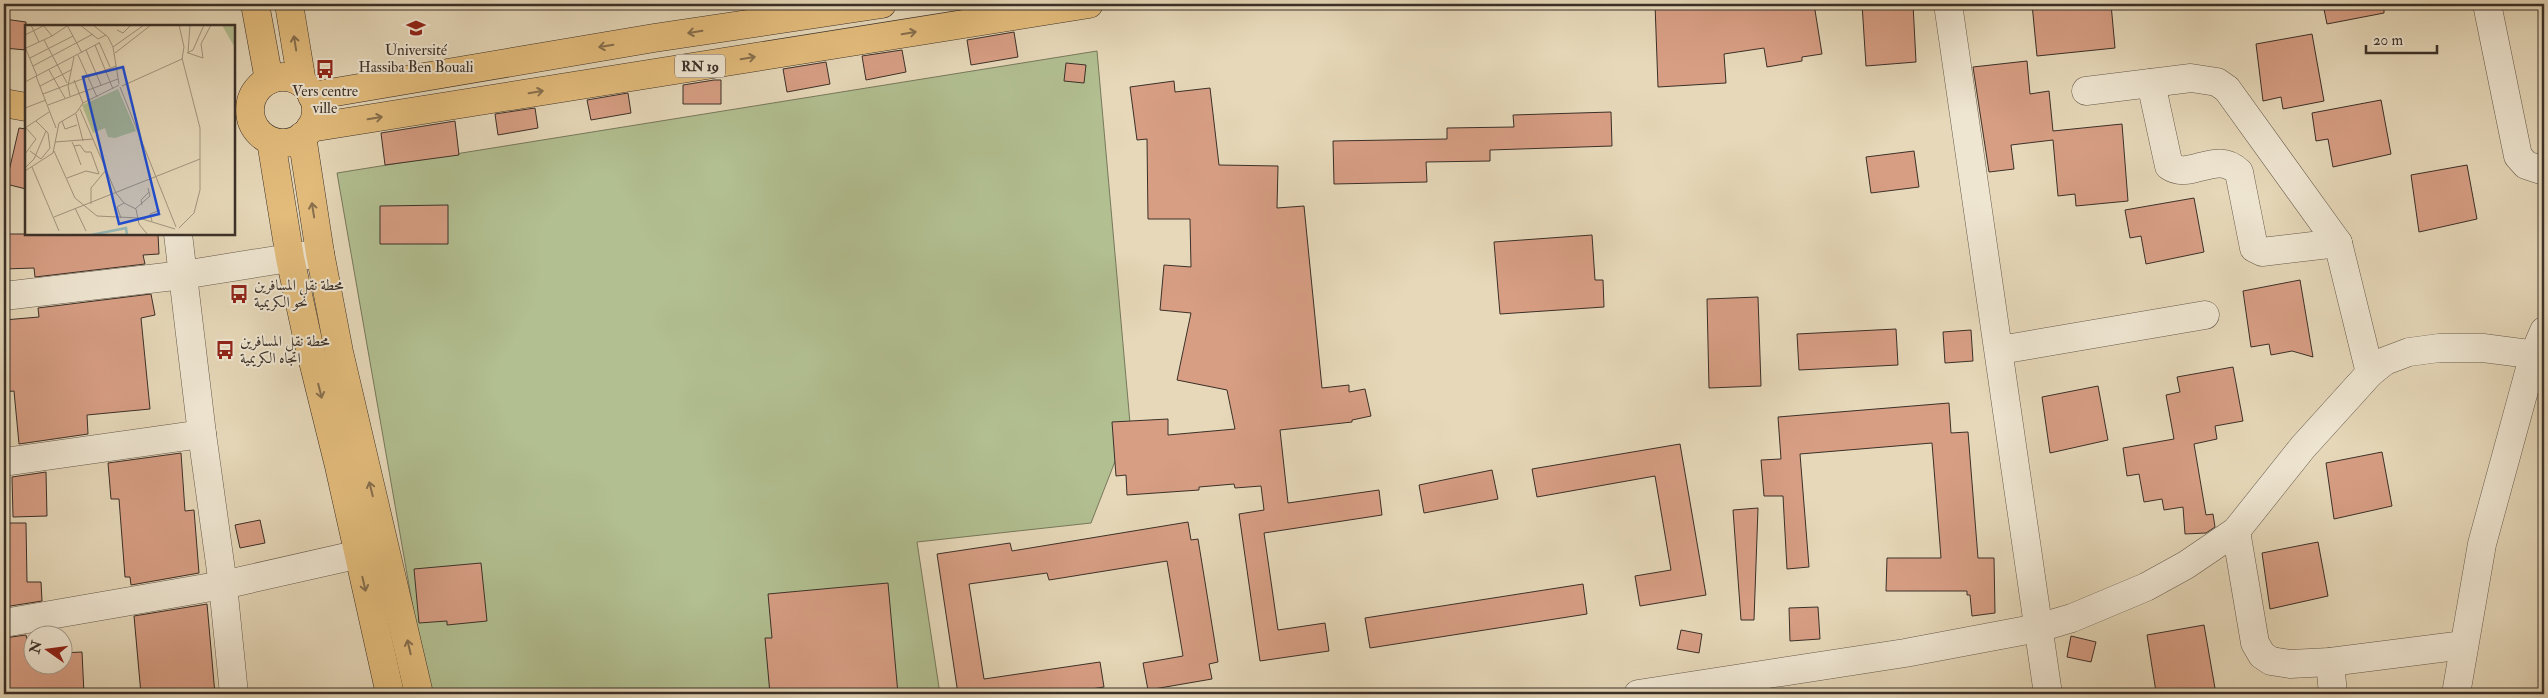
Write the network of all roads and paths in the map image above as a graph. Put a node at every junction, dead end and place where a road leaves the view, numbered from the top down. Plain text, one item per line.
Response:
1 (255, 4) edge
2 (289, 4) edge
3 (882, 4) edge
4 (1089, 4) edge
5 (1948, 4) edge
6 (2487, 4) edge
7 (269, 80) junction
8 (2150, 83) junction
9 (307, 89) junction
10 (2086, 91) dead end
11 (242, 102) edge
12 (4, 103) edge
13 (25, 107) edge
14 (306, 132) junction
15 (235, 136) edge
16 (268, 139) junction
17 (2544, 172) edge
18 (178, 235) edge
19 (2338, 243) junction
20 (320, 253) junction
21 (290, 258) junction
22 (183, 275) junction
23 (4, 296) edge
24 (2205, 314) dead end
25 (2541, 347) edge
26 (2000, 350) junction
27 (2370, 373) junction
28 (202, 434) junction
29 (4, 462) edge
30 (2236, 530) junction
31 (386, 548) junction
32 (358, 554) junction
33 (223, 585) junction
34 (4, 623) edge
35 (2038, 628) junction
36 (2464, 645) junction
37 (2330, 662) junction
38 (234, 694) edge
39 (390, 694) edge
40 (419, 694) edge
41 (1638, 694) edge
42 (2048, 694) edge
43 (2333, 694) edge
44 (2456, 694) edge

1 - 7 main road
9 -> 2 main road
3 -> 9 main road, RN 19
14 -> 4 main road, RN 19
5 - 26 street
6 - 17 street
7 - 9 main road
7 - 11 main road
8 - 10 street
8 - 19 street
8 - 19 street
9 - 14 main road
11 - 16 main road
12 - 13 main road
14 - 16 main road
20 -> 14 main road
15 - 16 main road
16 - 21 main road
18 - 22 street
19 - 27 street
20 - 21 street
31 -> 20 main road
21 - 22 street
21 -> 32 main road
22 - 23 street
22 - 28 street
24 - 26 street
25 - 27 street
25 - 36 street
26 - 35 street
27 - 30 street
28 - 29 street
28 - 33 street
30 - 35 street
30 - 37 street
31 - 32 street
40 -> 31 main road
32 - 33 street
32 -> 39 main road
33 - 34 street
33 - 38 street
35 - 41 street
35 - 42 street
36 - 37 street
36 - 44 street
37 - 43 street

